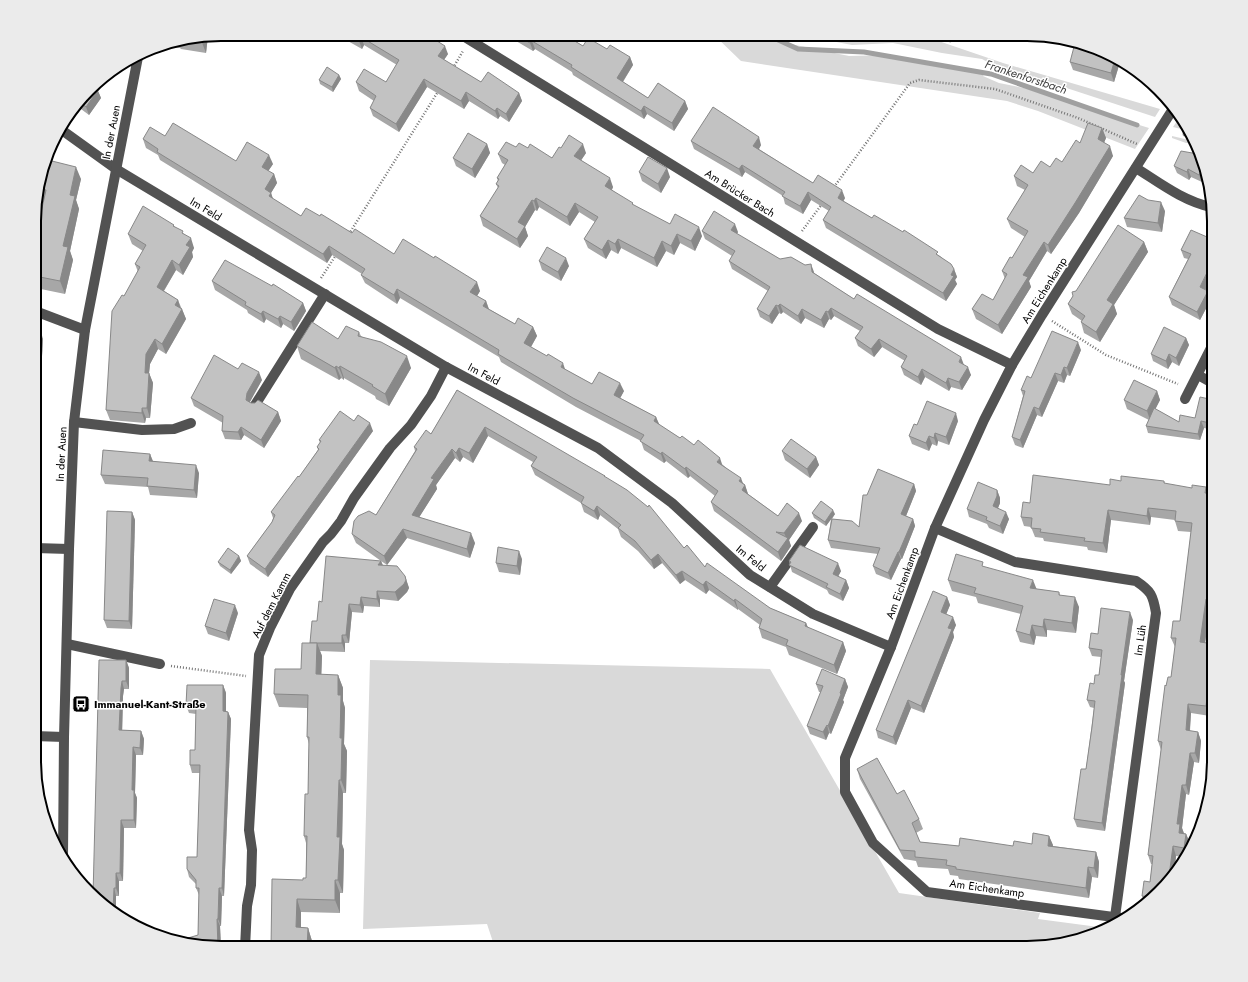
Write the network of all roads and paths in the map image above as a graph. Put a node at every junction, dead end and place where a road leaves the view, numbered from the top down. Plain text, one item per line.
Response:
1 (469, 41) edge
2 (472, 41) edge
3 (137, 62) edge
4 (449, 74) edge
5 (441, 87) edge
6 (1170, 112) edge
7 (65, 132) edge
8 (1148, 149) junction
9 (1136, 168) junction
10 (116, 169) junction
11 (832, 190) edge
12 (823, 203) edge
13 (1206, 206) edge
14 (348, 234) edge
15 (795, 241) junction
16 (336, 254) edge
17 (315, 288) junction
18 (325, 294) junction
19 (41, 313) edge
20 (1042, 315) junction
21 (84, 330) junction
22 (1207, 356) edge
23 (1012, 365) junction
24 (446, 367) junction
25 (1198, 375) junction
26 (1207, 380) edge
27 (1191, 389) junction
28 (1185, 399) dead end
29 (255, 405) edge
30 (74, 422) junction
31 (191, 423) dead end
32 (813, 527) dead end
33 (936, 528) junction
34 (41, 548) edge
35 (69, 549) junction
36 (770, 587) junction
37 (67, 644) junction
38 (891, 647) junction
39 (160, 664) joint
40 (258, 676) junction
41 (41, 736) edge
42 (64, 737) junction
43 (63, 847) edge
44 (1118, 917) edge
45 (245, 941) edge

1 - 4 path
2 - 15 street, Am Brücker Bach
3 - 10 street, In der Auen
5 - 14 path
6 - 8 street, Am Eichenkamp
7 - 10 street, Im Feld
8 - 9 street, Am Eichenkamp
8 - 11 path
9 - 13 street
9 - 20 street, Am Eichenkamp
10 - 17 street, Im Feld
10 - 21 street, In der Auen
12 - 15 path
15 - 23 street, Am Brücker Bach
16 - 17 path
17 - 18 street, Im Feld
18 - 24 street, Im Feld
18 - 29 street
19 - 21 street
20 - 23 street, Am Eichenkamp
20 - 27 path
21 - 30 street, In der Auen
22 - 25 street
23 - 33 street, Am Eichenkamp
24 - 36 street, Im Feld
24 - 40 street, Auf dem Kamm
25 - 26 street
25 - 27 street
27 - 28 street
30 - 31 street
30 - 35 street, In der Auen
32 - 36 street
33 - 38 street, Am Eichenkamp
33 - 44 street, Im Lüh
34 - 35 street
35 - 37 street, In der Auen
36 - 38 street, Im Feld
37 - 39 street
37 - 42 street, In der Auen
38 - 44 street, Am Eichenkamp
39 - 40 path
40 - 45 street, Auf dem Kamm
41 - 42 street
42 - 43 street, In der Auen

